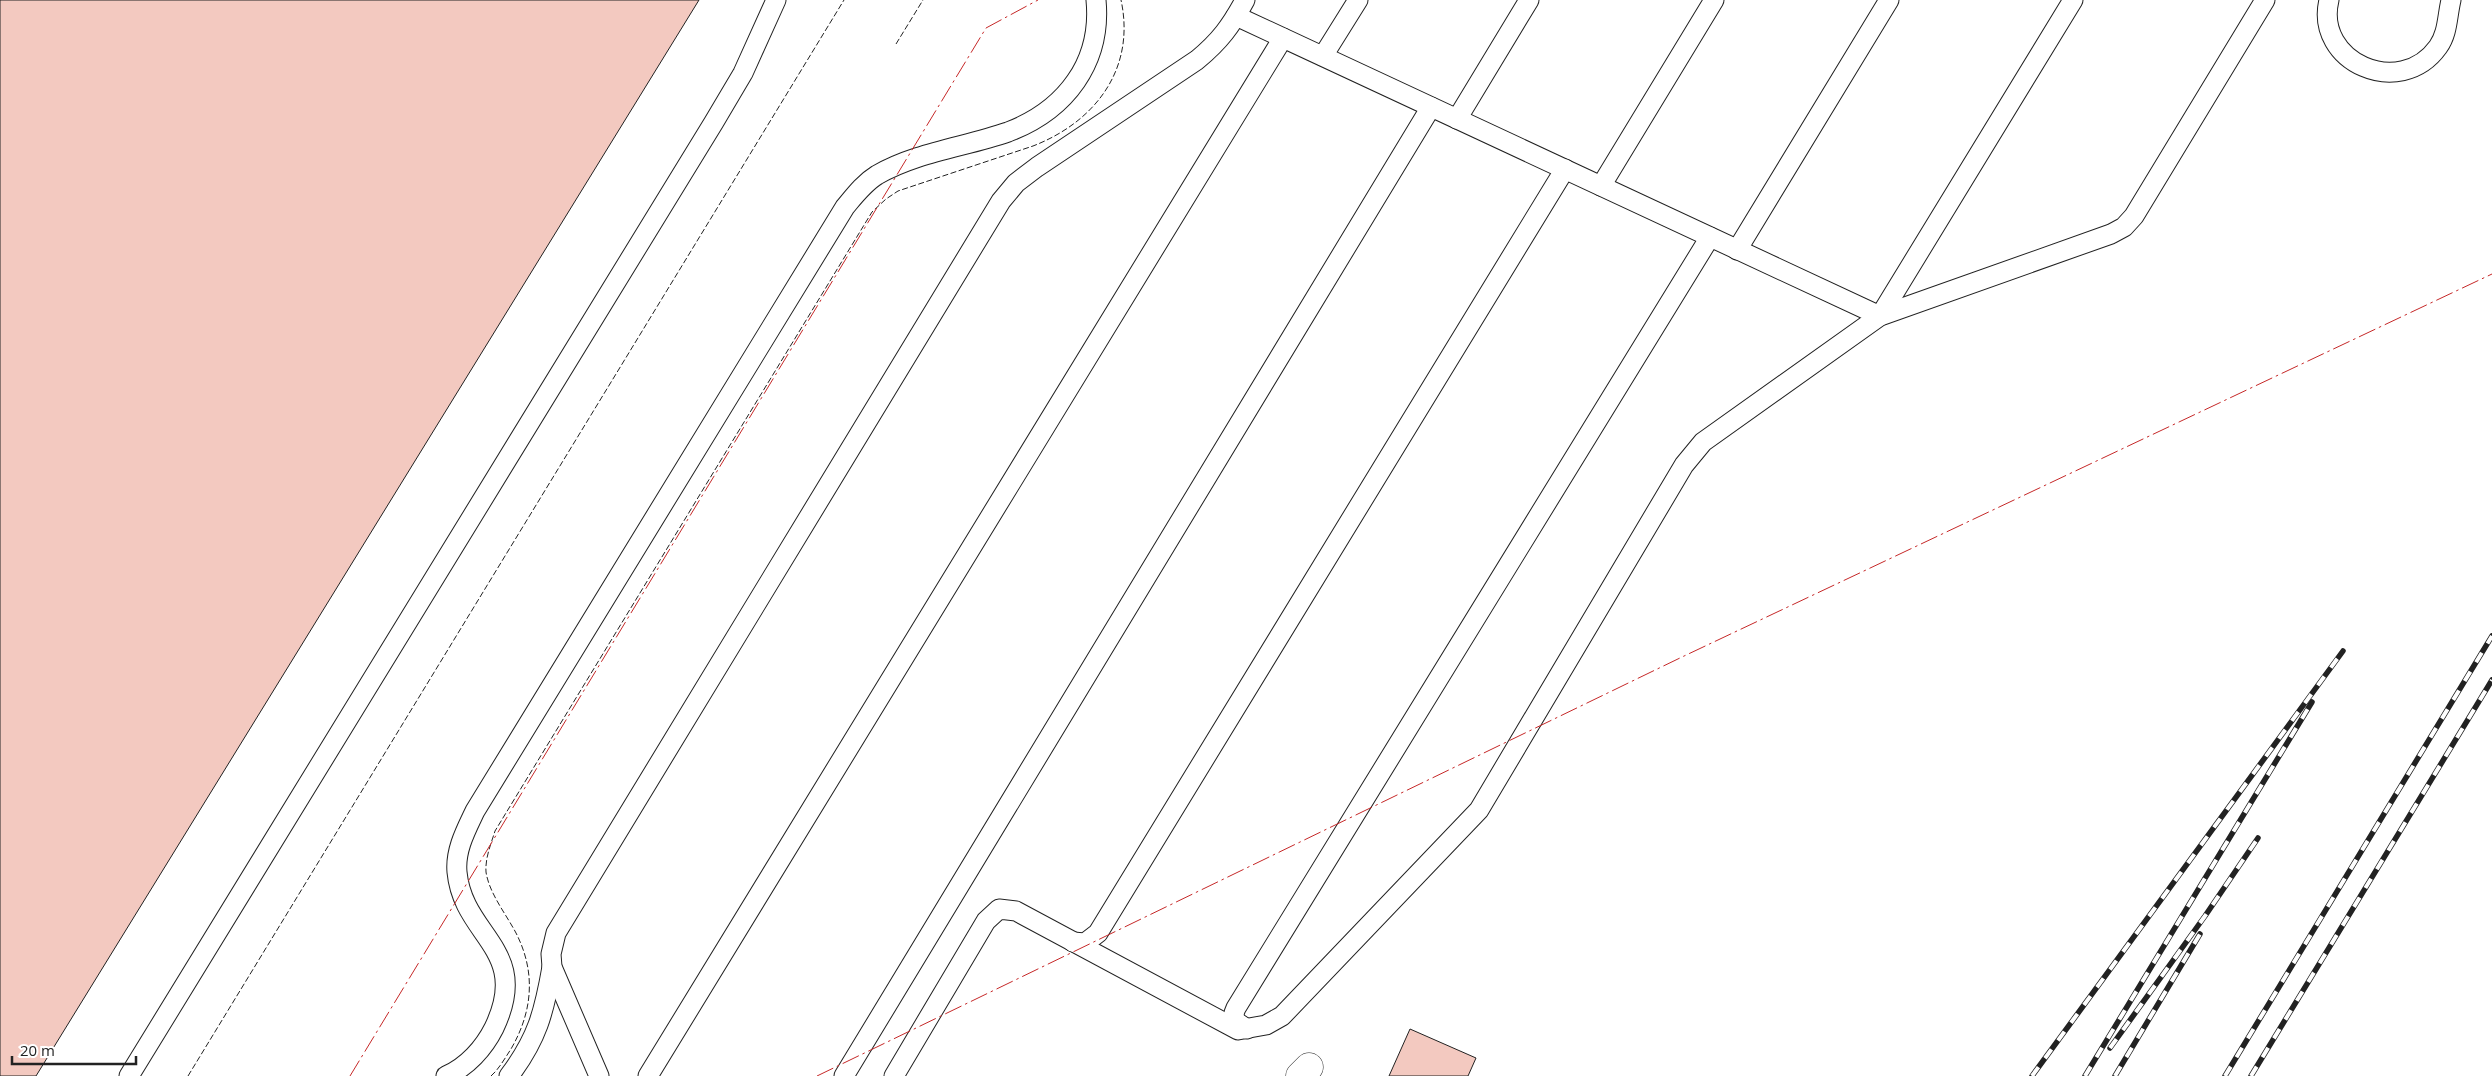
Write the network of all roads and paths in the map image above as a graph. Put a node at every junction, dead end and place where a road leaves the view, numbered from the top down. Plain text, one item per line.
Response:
1 (776, 0) edge
2 (1096, 0) edge
3 (1358, 0) edge
4 (1529, 0) edge
5 (1714, 0) edge
6 (1889, 0) edge
7 (2073, 0) edge
8 (2265, 0) edge
9 (2330, 0) edge
10 (2449, 3) edge
11 (1240, 8) edge
12 (1283, 38) junction
13 (1324, 56) junction
14 (1431, 107) junction
15 (1456, 119) junction
16 (1565, 169) junction
17 (1601, 186) junction
18 (1710, 237) junction
19 (1736, 250) junction
20 (1880, 316) junction
21 (1073, 942) junction
22 (552, 968) junction
23 (1247, 1029) junction
24 (129, 1076) edge
25 (446, 1076) edge
26 (509, 1076) edge
27 (599, 1076) edge
28 (648, 1076) edge
29 (844, 1076) edge
30 (894, 1076) edge

1 - 24 lane
2 - 25 lane
3 - 13 lane
4 - 15 lane
5 - 17 lane
6 - 19 lane
7 - 20 lane
8 - 20 lane
9 - 10 lane
11 - 12 lane
11 - 22 lane
12 - 13 lane
12 - 28 lane
13 - 14 lane
14 - 15 lane
14 - 29 lane
15 - 16 lane
16 - 17 lane
16 - 21 lane
17 - 18 lane
18 - 19 lane
18 - 23 lane
19 - 20 lane
20 - 23 lane
21 - 23 lane
21 - 30 lane
22 - 26 lane
22 - 27 lane

